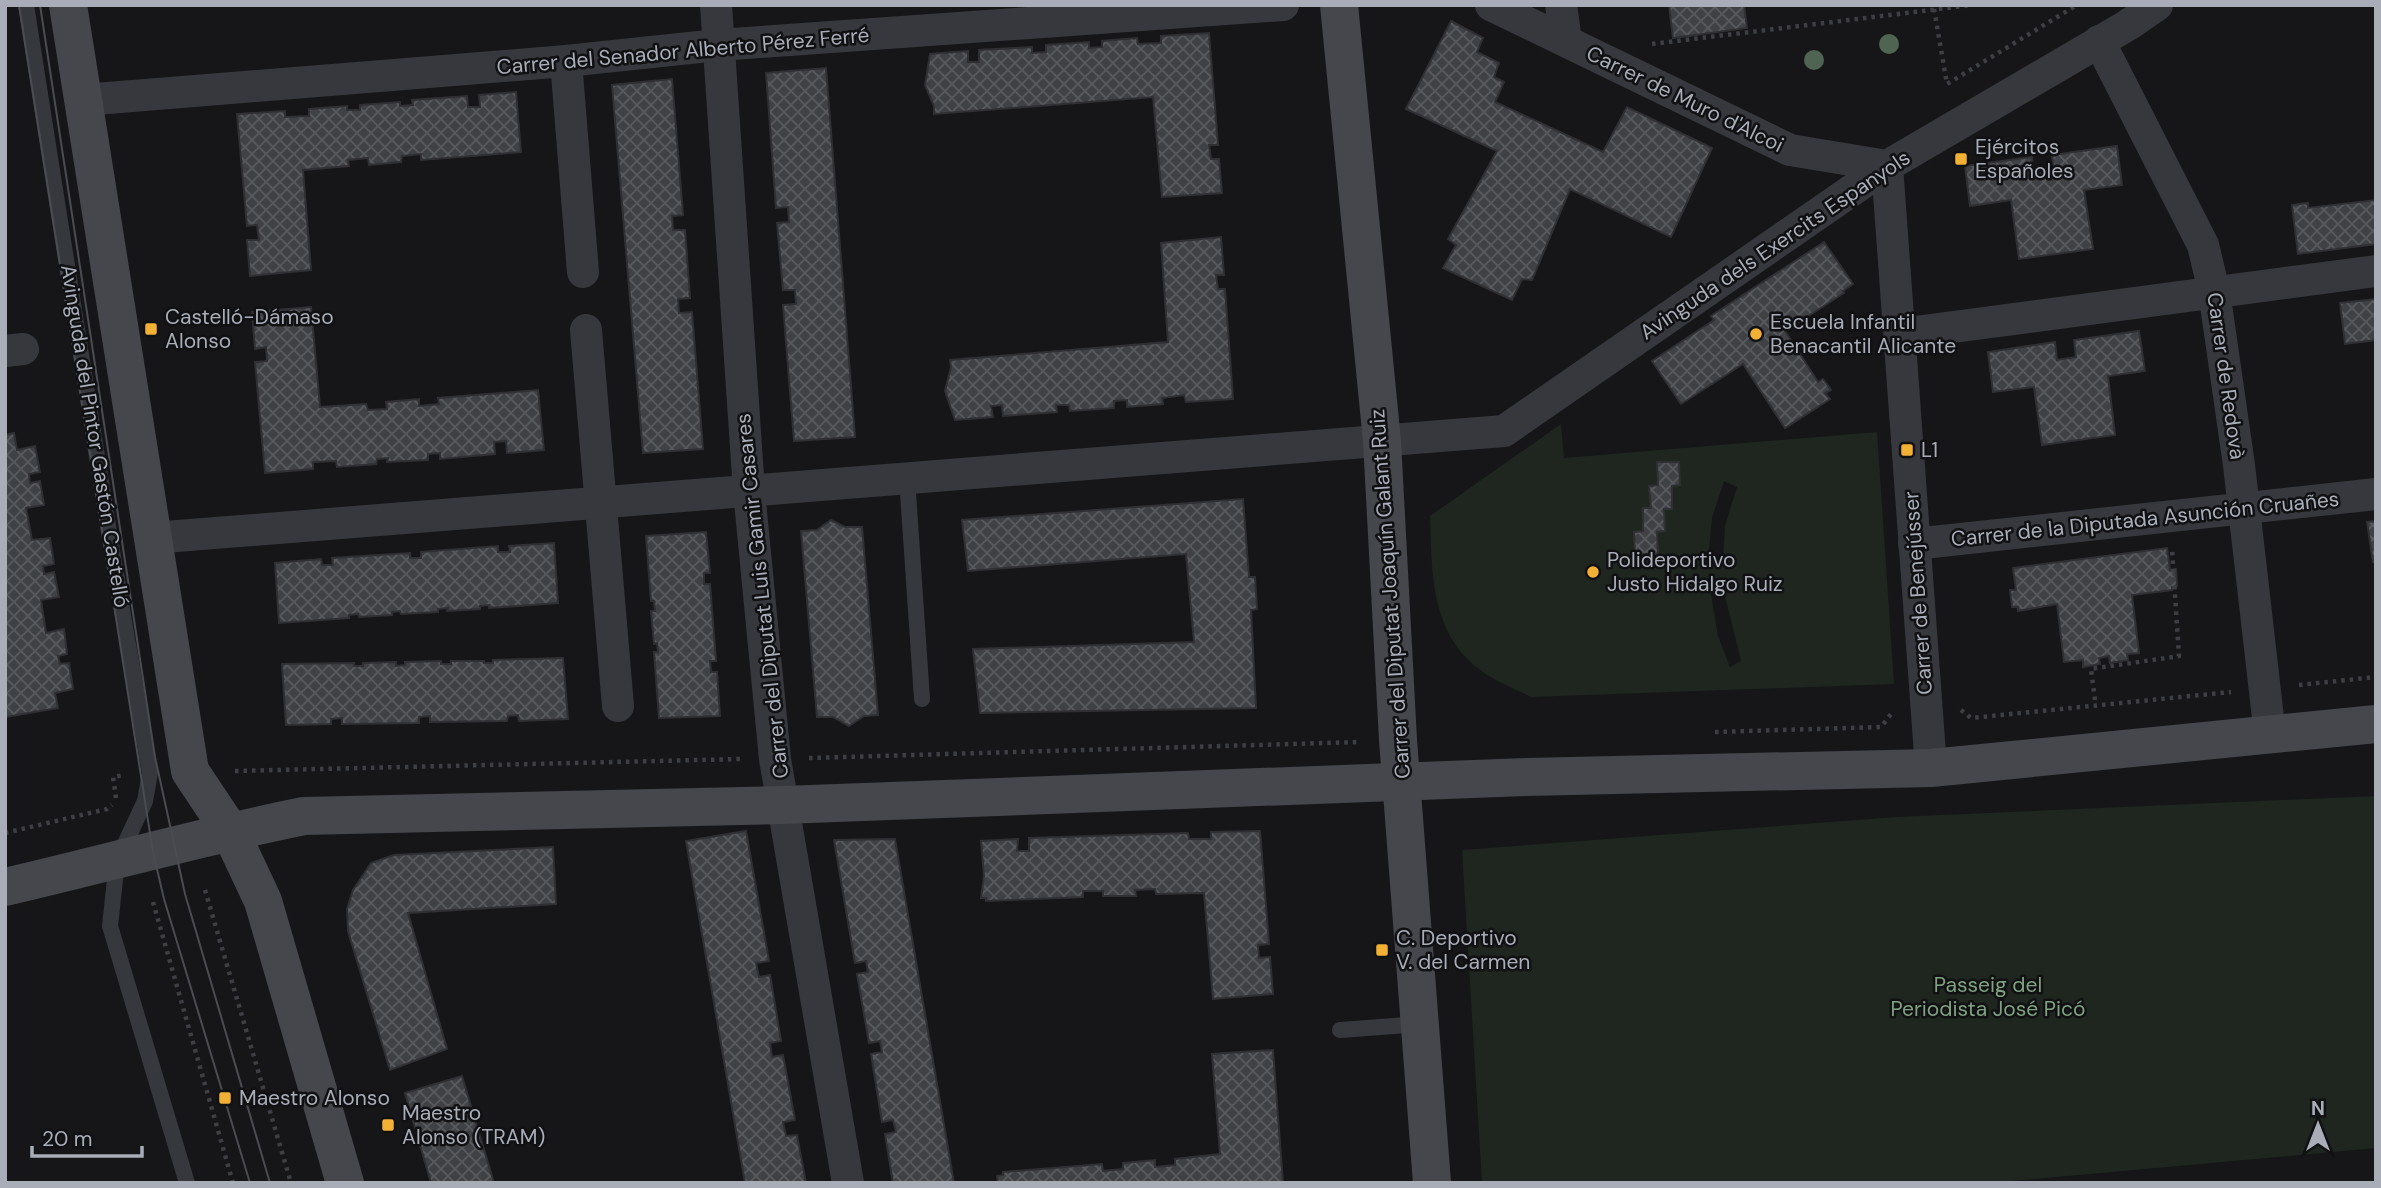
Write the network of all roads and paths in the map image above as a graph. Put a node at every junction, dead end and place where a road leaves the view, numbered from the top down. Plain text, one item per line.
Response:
1 (26, 5) edge
2 (68, 5) edge
3 (716, 5) edge
4 (1283, 5) edge
5 (1339, 5) edge
6 (1491, 5) edge
7 (1561, 5) edge
8 (1972, 5) edge
9 (2077, 5) edge
10 (2157, 5) edge
11 (1934, 9) junction
12 (1566, 41) junction
13 (2099, 41) junction
14 (718, 45) junction
15 (1644, 45) dead end
16 (566, 61) junction
17 (83, 100) junction
18 (1887, 166) junction
19 (2376, 271) edge
20 (583, 272) dead end
21 (2214, 291) junction
22 (586, 330) dead end
23 (1900, 334) junction
24 (1382, 441) junction
25 (907, 478) junction
26 (749, 491) junction
27 (2376, 494) edge
28 (602, 503) junction
29 (2244, 508) junction
30 (152, 538) junction
31 (1914, 544) junction
32 (2171, 544) dead end
33 (2376, 677) edge
34 (2265, 689) junction
35 (922, 699) dead end
36 (2095, 700) dead end
37 (618, 706) dead end
38 (1926, 710) junction
39 (2376, 724) edge
40 (1704, 732) dead end
41 (2270, 735) junction
42 (1398, 740) junction
43 (775, 759) junction
44 (1931, 768) junction
45 (190, 771) junction
46 (150, 773) junction
47 (1401, 781) junction
48 (783, 804) junction
49 (230, 831) junction
50 (5, 833) edge
51 (117, 861) junction
52 (5, 887) edge
53 (205, 890) dead end
54 (153, 902) dead end
55 (1421, 1024) junction
56 (1339, 1030) dead end
57 (187, 1183) edge
58 (233, 1183) edge
59 (291, 1183) edge
60 (345, 1183) edge
61 (848, 1183) edge
62 (1432, 1183) edge

1 - 46 lane, Avinguda del Pintor Gastón Castelló
2 - 17 main road, Avinguda del Pintor Gastón Castelló
3 - 14 street, Carrer del Diputat Luis Gamir Casares
4 - 14 street, Carrer del Senador Alberto Pérez Ferré
5 - 24 main road, Carrer del Diputat Joaquín Galant Ruiz
6 - 12 street, Carrer de Muro d'Alcoi
7 - 12 street
8 - 11 path
9 - 11 path
10 - 13 street, Avinguda dels Exercits Espanyols
11 - 15 path
12 - 18 street, Carrer de Muro d'Alcoi
13 - 18 street, Avinguda dels Exercits Espanyols
13 - 21 street, Carrer de Redovà
14 - 16 street, Carrer del Senador Alberto Pérez Ferré
14 - 26 street, Carrer del Diputat Luis Gamir Casares
16 - 17 street, Carrer del Senador Alberto Pérez Ferré
16 - 20 street
17 - 30 main road, Avinguda del Pintor Gastón Castelló
18 - 23 street, Carrer de Benejússer
18 - 24 street, Avinguda dels Exercits Espanyols
19 - 21 street
21 - 23 street
21 - 29 street, Carrer de Redovà
22 - 28 street
23 - 31 street, Carrer de Benejússer
24 - 25 street, Avinguda dels Exercits Espanyols
24 - 42 main road, Carrer del Diputat Joaquín Galant Ruiz
25 - 26 street, Avinguda dels Exercits Espanyols
25 - 35 lane
26 - 28 street, Avinguda dels Exercits Espanyols
26 - 43 street, Carrer del Diputat Luis Gamir Casares
27 - 29 street, Carrer de la Diputada Asunción Cruañes
28 - 30 street, Avinguda dels Exercits Espanyols
28 - 37 street
29 - 31 street, Carrer de la Diputada Asunción Cruañes
29 - 34 street, Carrer de Redovà
30 - 45 main road, Avinguda del Pintor Gastón Castelló
31 - 38 street, Carrer de Benejússer
32 - 36 path
33 - 34 path
34 - 38 path
34 - 41 street, Carrer de Redovà
38 - 40 path
38 - 44 street, Carrer de Benejússer
39 - 41 main road
41 - 44 main road
42 - 43 path
42 - 47 main road, Carrer del Diputat Joaquín Galant Ruiz
43 - 45 path
43 - 48 street, Carrer del Diputat Luis Gamir Casares
44 - 47 main road
45 - 49 main road, Avinguda del Pintor Gastón Castelló
46 - 50 path
46 - 51 lane, Avinguda del Pintor Gastón Castelló
47 - 48 main road
47 - 55 main road, Carrer del Diputat Joaquín Galant Ruiz
48 - 49 main road
48 - 61 street, Carrer del Diputat Luis Gamir Casares
49 - 51 main road
49 - 60 main road, Avinguda del Pintor Gastón Castelló
51 - 52 main road
51 - 57 lane, Avinguda del Pintor Gastón Castelló
53 - 59 path
54 - 58 path
55 - 56 lane
55 - 62 main road, Carrer del Diputat Joaquín Galant Ruiz

